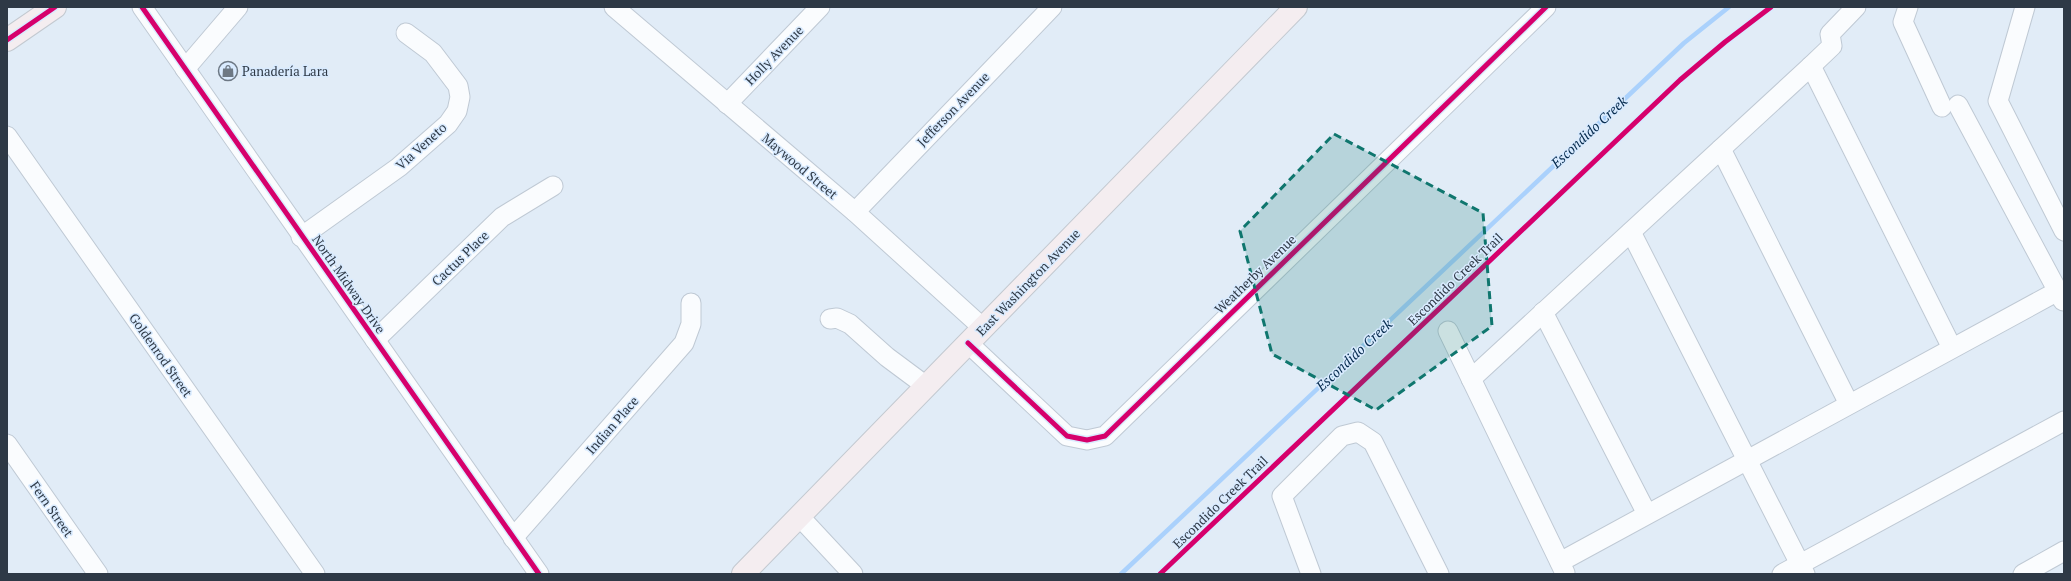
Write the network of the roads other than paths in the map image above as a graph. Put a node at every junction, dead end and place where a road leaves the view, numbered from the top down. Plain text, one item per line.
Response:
1 (55, 7) edge
2 (142, 7) edge
3 (614, 7) edge
4 (820, 7) edge
5 (1052, 7) edge
6 (1296, 7) edge
7 (1546, 7) edge
8 (1856, 7) edge
9 (1908, 7) edge
10 (2025, 7) edge
11 (227, 11) edge
12 (406, 33) dead end
13 (7, 40) edge
14 (1811, 66) junction
15 (185, 69) junction
16 (727, 104) junction
17 (7, 136) edge
18 (1721, 149) junction
19 (553, 186) dead end
20 (855, 212) junction
21 (2064, 231) edge
22 (1631, 232) junction
23 (301, 237) junction
24 (2061, 297) edge
25 (691, 303) dead end
26 (1542, 312) junction
27 (830, 319) dead end
28 (1448, 331) dead end
29 (975, 335) junction
30 (375, 340) junction
31 (1952, 348) junction
32 (1471, 379) junction
33 (926, 386) junction
34 (1849, 404) junction
35 (2064, 421) edge
36 (7, 444) edge
37 (1746, 461) junction
38 (1647, 514) junction
39 (799, 516) junction
40 (513, 538) junction
41 (2064, 551) edge
42 (1563, 568) edge
43 (1803, 569) edge
44 (98, 574) edge
45 (315, 574) edge
46 (539, 574) edge
47 (743, 574) edge
48 (853, 574) edge
49 (1311, 574) edge
50 (1439, 574) edge
51 (1782, 574) edge
52 (2023, 574) edge

1 - 13 main road
2 - 15 street, North Midway Drive
3 - 16 street, Maywood Street
4 - 16 street, Holly Avenue
5 - 20 street, Jefferson Avenue
6 - 29 main road, East Washington Avenue
7 - 29 street, Weatherby Avenue
8 - 14 street
9 - 24 street
10 - 21 street
11 - 15 street
12 - 23 street, Via Veneto
14 - 18 street
14 - 31 street
15 - 23 street, North Midway Drive
16 - 20 street, Maywood Street
17 - 45 street, Goldenrod Street
18 - 22 street
18 - 34 street
19 - 30 street, Cactus Place
20 - 29 street, Maywood Street
22 - 26 street
22 - 37 street
23 - 30 street, North Midway Drive
24 - 31 street
25 - 40 street, Indian Place
26 - 32 street
26 - 38 street
27 - 33 street
28 - 32 street
29 - 33 main road, East Washington Avenue
30 - 40 street, North Midway Drive
31 - 34 street
32 - 42 street
33 - 39 main road, East Washington Avenue
34 - 37 street
35 - 43 street
36 - 44 street, Fern Street
37 - 38 street
37 - 43 street
38 - 42 street
39 - 47 main road, East Washington Avenue
39 - 48 street
40 - 46 street, North Midway Drive
41 - 52 street
43 - 51 street
49 - 50 street

